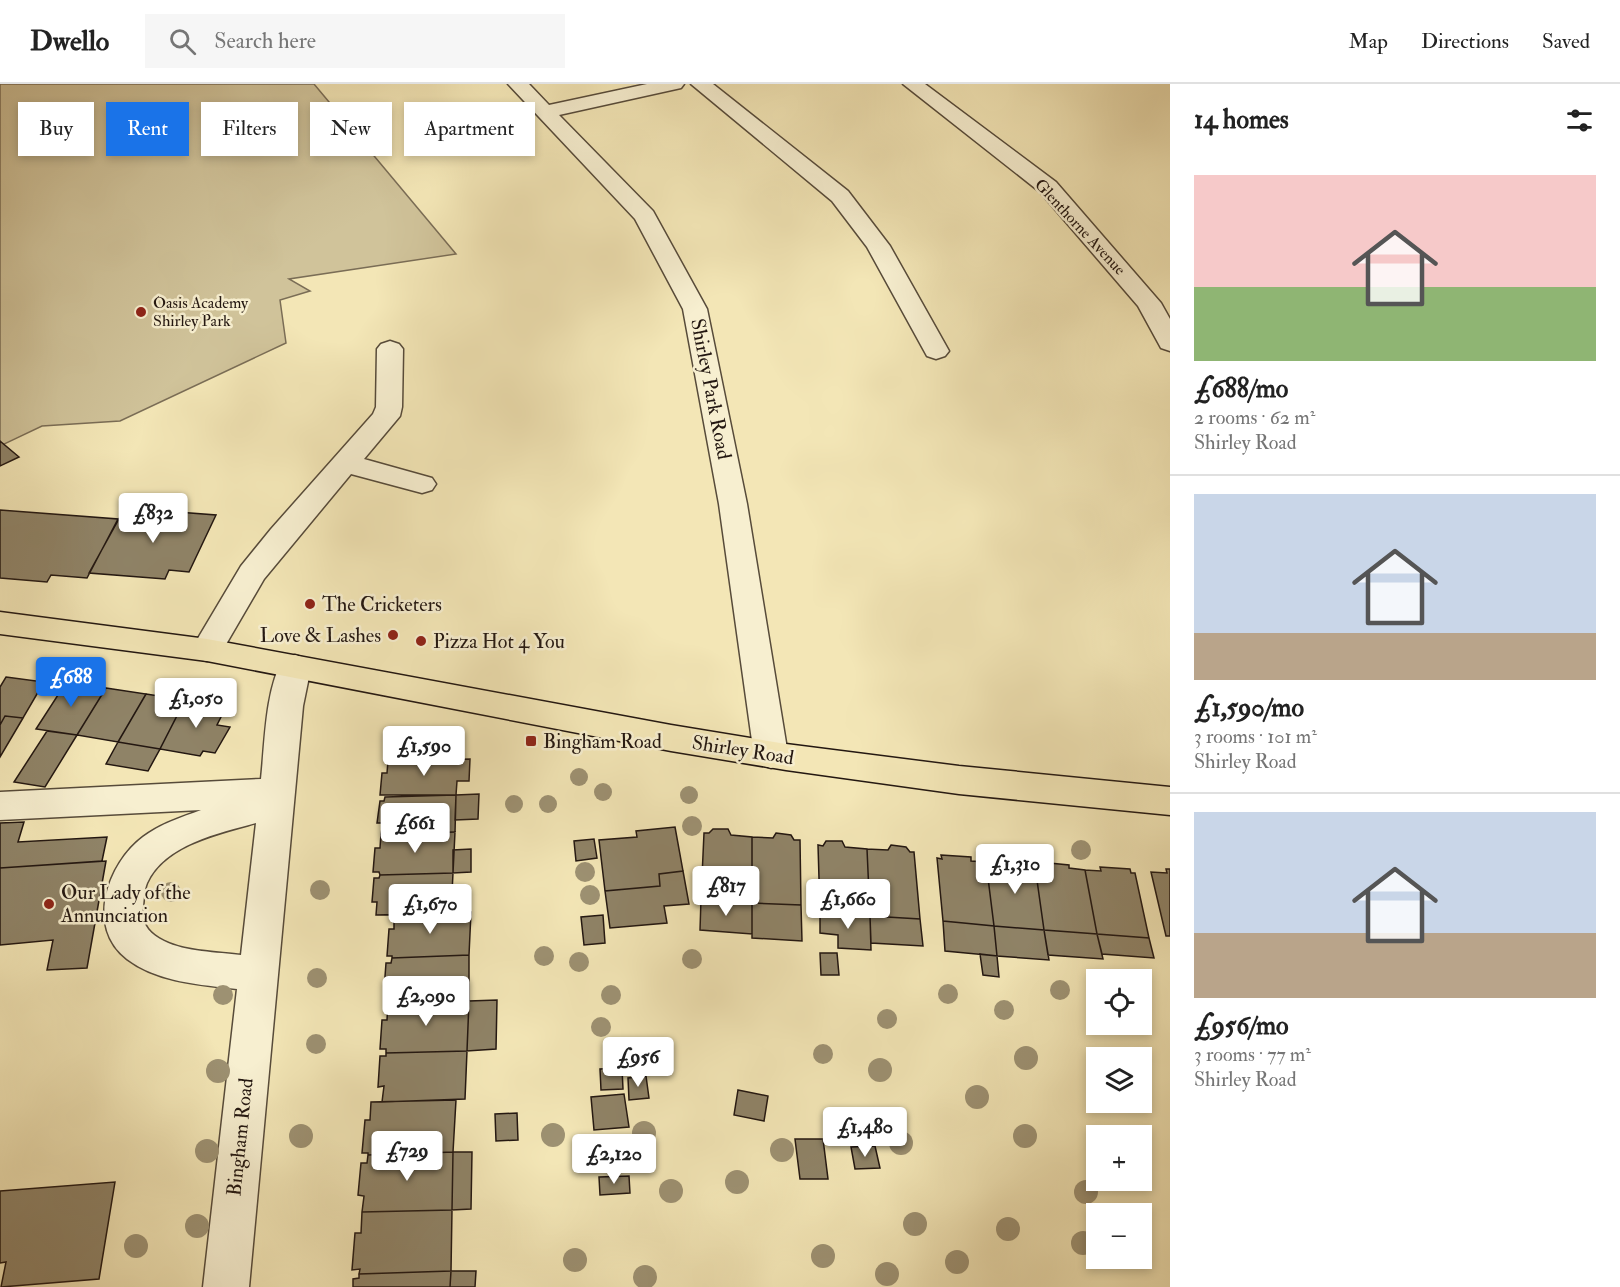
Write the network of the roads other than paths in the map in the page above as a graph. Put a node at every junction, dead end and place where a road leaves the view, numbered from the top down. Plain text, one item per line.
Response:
1 (518, 84) edge
2 (674, 84) edge
3 (701, 84) edge
4 (913, 84) edge
5 (545, 112) junction
6 (1170, 343) edge
7 (390, 349) dead end
8 (936, 351) dead end
9 (345, 464) junction
10 (422, 484) dead end
11 (0, 623) edge
12 (207, 650) junction
13 (296, 667) junction
14 (771, 755) junction
15 (277, 798) junction
16 (1170, 801) edge
17 (0, 806) edge
18 (258, 974) junction
19 (226, 1287) edge

1 - 5 street, Shirley Park Road
2 - 5 street
3 - 8 street
4 - 6 street, Glenthorne Avenue
5 - 14 street, Shirley Park Road
7 - 9 street
9 - 10 street
9 - 12 street
11 - 12 main road, Shirley Road
12 - 13 main road, Shirley Road
13 - 14 main road, Shirley Road
13 - 15 street, Bingham Road
14 - 16 main road, Shirley Road
15 - 17 street
15 - 18 street, Bingham Road
15 - 18 street
18 - 19 street, Bingham Road

